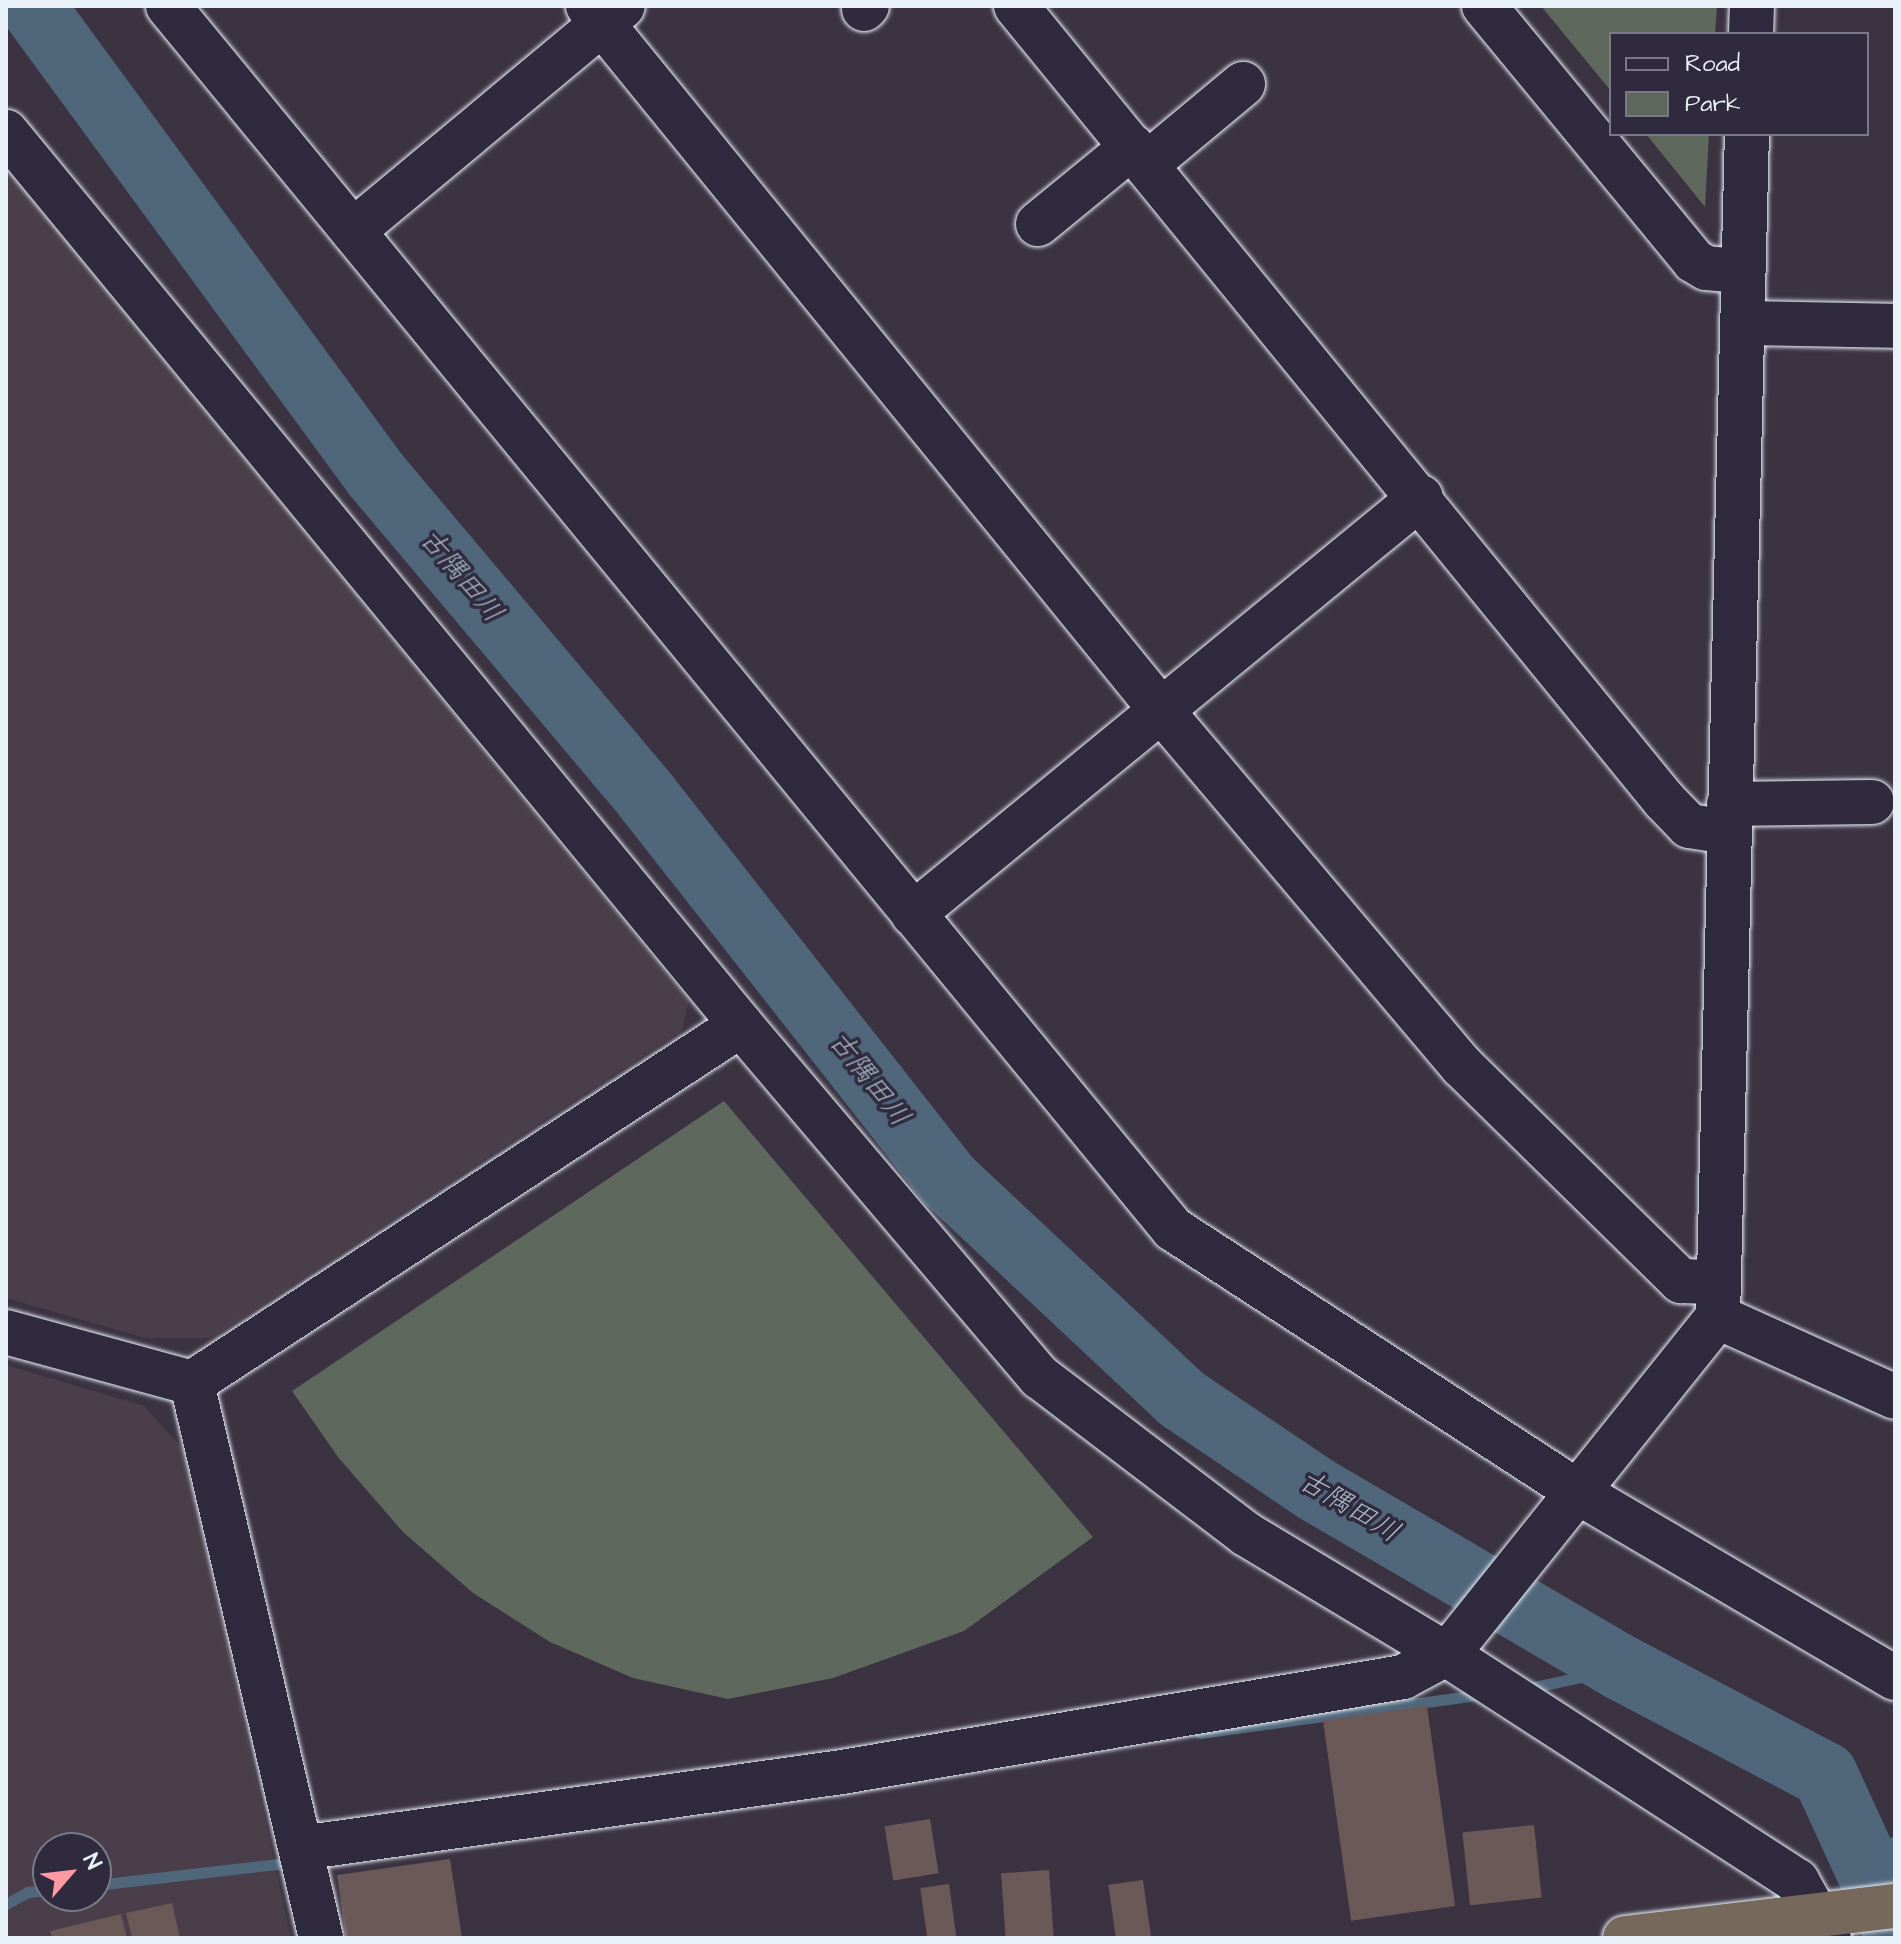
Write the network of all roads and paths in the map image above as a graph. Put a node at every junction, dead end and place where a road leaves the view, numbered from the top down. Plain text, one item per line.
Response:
1 (168, 6) edge
2 (1016, 6) edge
3 (1484, 6) edge
4 (1752, 6) edge
5 (605, 12) edge
6 (1751, 32) edge
7 (1243, 84) dead end
8 (6, 132) edge
9 (1747, 136) edge
10 (1140, 156) junction
11 (1038, 224) dead end
12 (353, 231) junction
13 (1742, 271) junction
14 (1743, 323) junction
15 (1895, 326) edge
16 (1421, 497) junction
17 (1161, 710) junction
18 (1872, 802) dead end
19 (1729, 818) junction
20 (913, 914) junction
21 (741, 1025) junction
22 (1718, 1300) junction
23 (6, 1332) edge
24 (192, 1383) junction
25 (1895, 1397) edge
26 (1581, 1494) junction
27 (1452, 1648) junction
28 (1895, 1678) edge
29 (301, 1848) junction
30 (1895, 1906) edge
31 (1829, 1921) edge
32 (321, 1938) edge
33 (1625, 1938) edge

1 - 12 street
2 - 10 street
3 - 13 street
4 - 6 street
5 - 12 street
5 - 17 street
7 - 10 street
8 - 21 street
9 - 13 street
10 - 11 street
10 - 16 street
12 - 20 street
13 - 14 street
14 - 15 street
14 - 19 street
16 - 17 street
16 - 19 street
17 - 20 street
17 - 22 street
18 - 19 street
19 - 22 street
20 - 26 street
21 - 24 street
21 - 27 street
22 - 25 street
22 - 26 street
23 - 24 street
24 - 29 street
26 - 27 street
26 - 28 street
27 - 29 street
27 - 31 street
29 - 32 street
30 - 31 highway
31 - 33 highway

